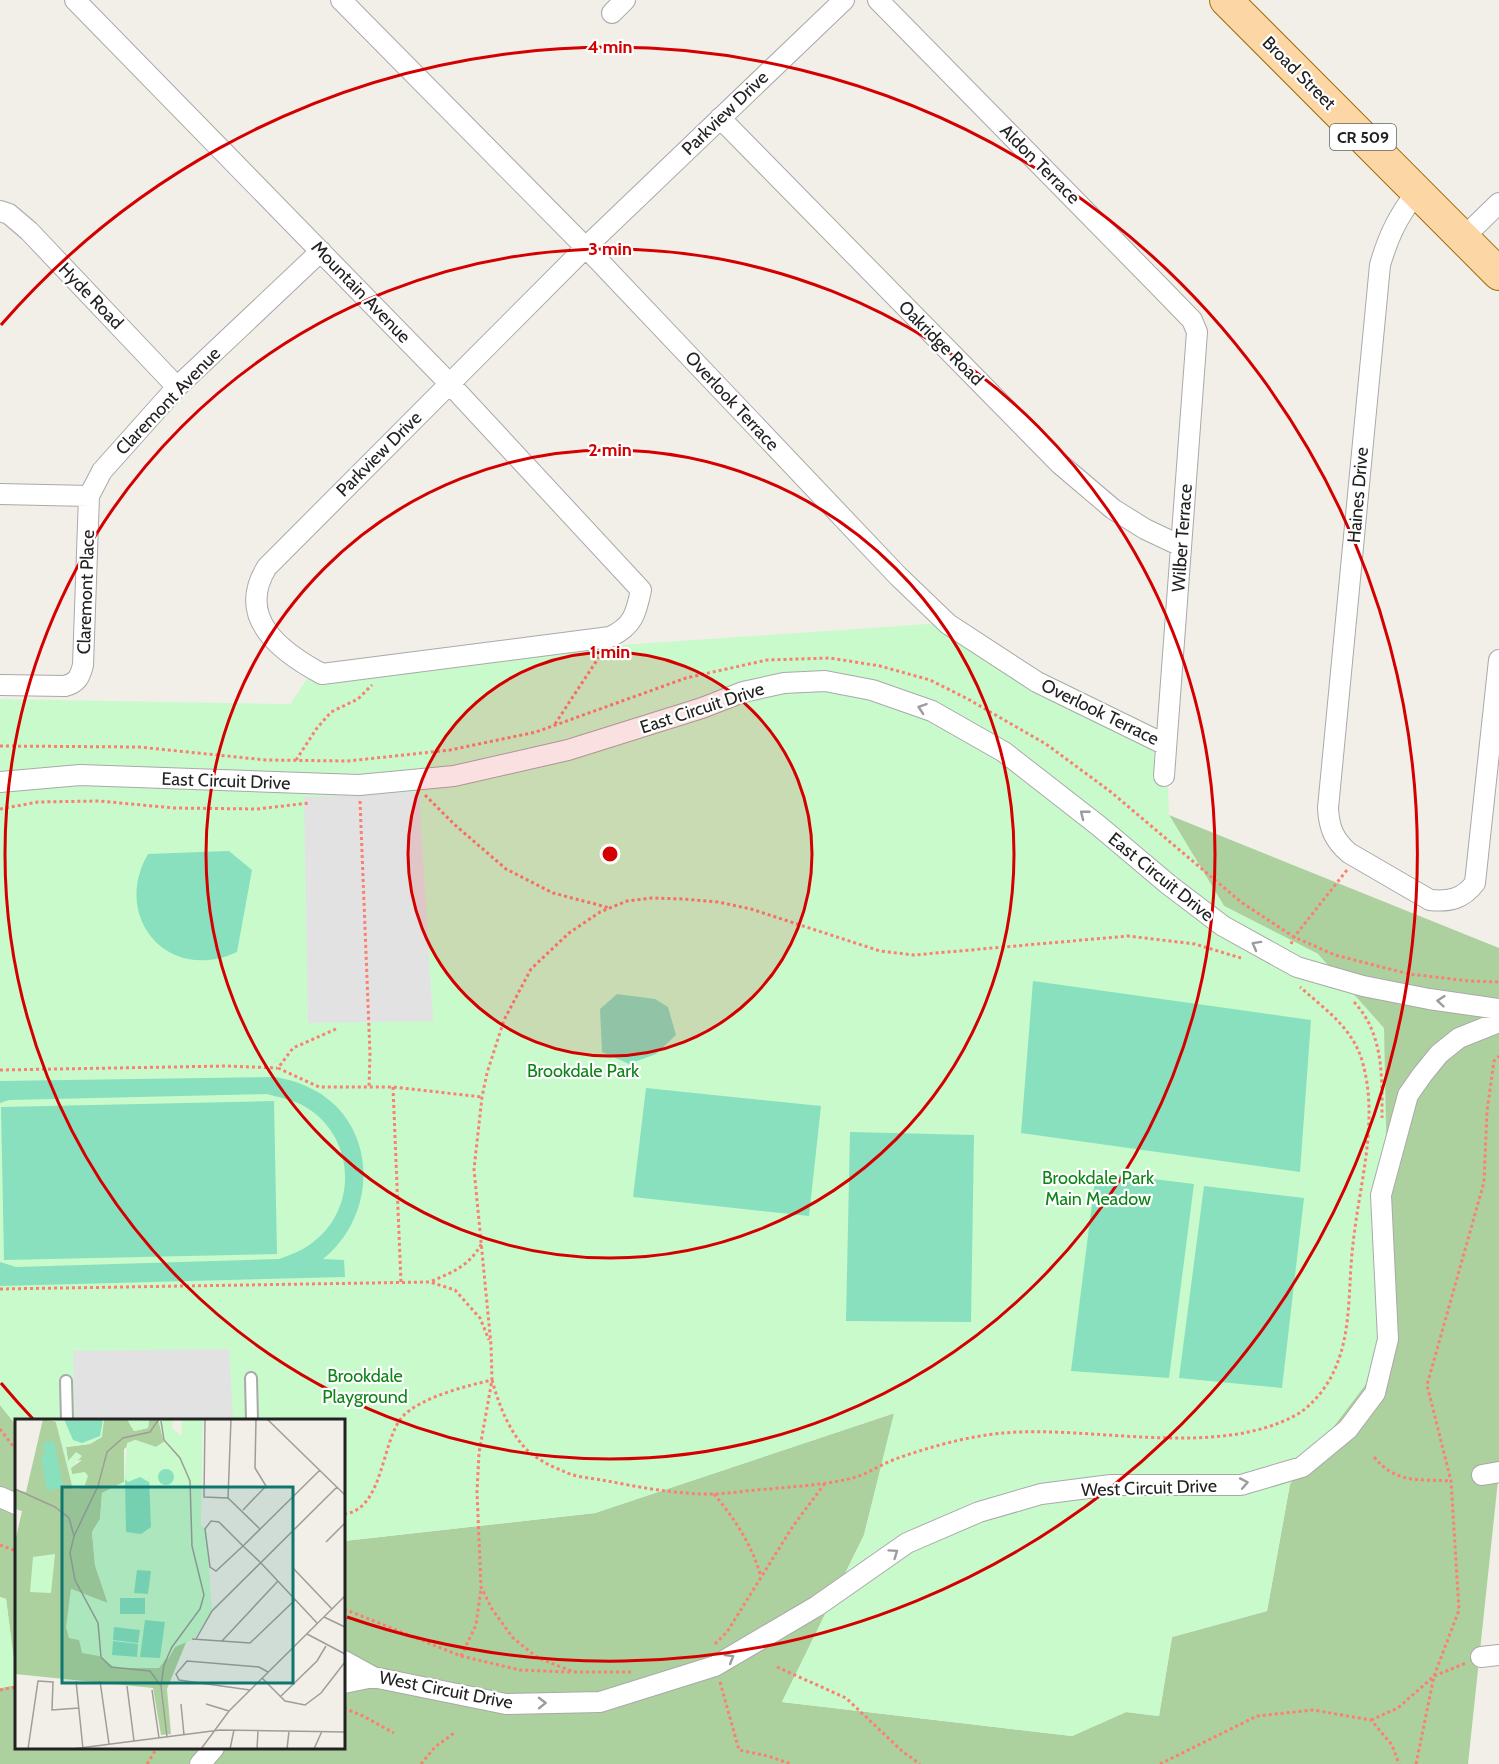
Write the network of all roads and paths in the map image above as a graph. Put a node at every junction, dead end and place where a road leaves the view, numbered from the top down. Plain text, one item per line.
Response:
1 (75, 0) edge
2 (341, 0) edge
3 (844, 0) edge
4 (878, 0) edge
5 (1226, 0) edge
6 (720, 118) junction
7 (1417, 191) junction
8 (1499, 203) edge
9 (0, 211) edge
10 (1463, 238) junction
11 (586, 247) junction
12 (321, 251) junction
13 (1499, 274) edge
14 (1197, 332) joint
15 (449, 383) junction
16 (177, 387) junction
17 (0, 494) edge
18 (89, 496) junction
19 (1181, 546) junction
20 (641, 591) joint
21 (602, 654) dead end
22 (1499, 660) edge
23 (375, 682) dead end
24 (0, 685) edge
25 (554, 726) junction
26 (1166, 745) junction
27 (0, 746) edge
28 (296, 760) junction
29 (1164, 776) dead end
30 (413, 779) junction
31 (0, 782) edge
32 (359, 784) junction
33 (311, 802) dead end
34 (0, 809) edge
35 (1357, 858) junction
36 (610, 908) junction
37 (1294, 937) junction
38 (1247, 961) dead end
39 (1499, 982) edge
40 (1295, 983) dead end
41 (1352, 1001) dead end
42 (1499, 1009) edge
43 (1499, 1022) edge
44 (336, 1029) dead end
45 (1499, 1056) edge
46 (278, 1068) junction
47 (0, 1070) edge
48 (369, 1087) junction
49 (393, 1087) junction
50 (482, 1096) junction
51 (1382, 1127) dead end
52 (482, 1243) junction
53 (430, 1282) junction
54 (401, 1283) junction
55 (0, 1289) edge
56 (491, 1346) junction
57 (251, 1378) dead end
58 (492, 1380) junction
59 (66, 1381) dead end
60 (67, 1419) edge
61 (252, 1419) edge
62 (0, 1429) edge
63 (15, 1449) edge
64 (1374, 1456) dead end
65 (1451, 1481) junction
66 (826, 1482) junction
67 (714, 1494) junction
68 (0, 1497) edge
69 (15, 1504) edge
70 (345, 1514) edge
71 (0, 1545) edge
72 (15, 1551) edge
73 (761, 1578) junction
74 (481, 1587) junction
75 (345, 1609) edge
76 (460, 1656) junction
77 (1490, 1656) edge
78 (712, 1658) junction
79 (345, 1662) edge
80 (777, 1667) dead end
81 (636, 1671) dead end
82 (574, 1672) junction
83 (1434, 1676) junction
84 (373, 1677) junction
85 (345, 1683) edge
86 (15, 1687) edge
87 (0, 1690) edge
88 (345, 1708) edge
89 (1371, 1720) junction
90 (454, 1732) dead end
91 (394, 1733) dead end
92 (156, 1749) edge
93 (213, 1749) edge
94 (147, 1764) edge
95 (200, 1764) edge
96 (421, 1764) edge
97 (791, 1764) edge
98 (920, 1764) edge
99 (1160, 1764) edge
100 (1399, 1764) edge
101 (1416, 1764) edge

1 - 12 street, Mountain Avenue
2 - 11 street, Overlook Terrace
3 - 6 street, Parkview Drive
4 - 14 street, Aldon Terrace
5 - 7 main road, Broad Street / CR 509
6 - 11 street, Parkview Drive
6 - 19 street, Oakridge Road
7 - 10 main road, Broad Street / CR 509
7 - 35 street, Haines Drive
8 - 10 street
9 - 16 street, Hyde Road
10 - 13 main road, Broad Street / CR 509
11 - 15 street, Parkview Drive
11 - 26 street, Overlook Terrace
12 - 15 street, Mountain Avenue
12 - 16 street, Claremont Avenue
14 - 19 street, Wilber Terrace
15 - 20 street, Mountain Avenue
15 - 20 street, Parkview Drive
16 - 18 street, Claremont Avenue
17 - 18 street
18 - 24 street, Claremont Place
19 - 26 street, Wilber Terrace
21 - 25 path
22 - 35 street, Haines Drive
23 - 28 path
25 - 28 path
25 - 37 path
26 - 29 street, Wilber Terrace
27 - 28 path
30 - 32 street, East Circuit Drive
30 - 36 path
42 -> 30 street, East Circuit Drive
31 - 32 street, East Circuit Drive
32 - 48 path
33 - 34 path
35 - 37 path
36 - 38 path
36 - 50 path
37 - 39 path
40 - 66 path
41 - 51 path
78 -> 43 street, West Circuit Drive
44 - 46 path
45 - 65 path
46 - 47 path
46 - 48 path
48 - 49 path
49 - 50 path
49 - 54 path
50 - 52 path
52 - 53 path
52 - 56 path
53 - 54 path
53 - 56 path
54 - 55 path
56 - 58 path
57 - 61 lane
58 - 67 path
58 - 70 path
58 - 74 path
59 - 60 lane
62 - 63 path
64 - 65 path
65 - 83 path
66 - 67 path
66 - 73 path
67 - 73 path
68 - 69 street
71 - 72 path
73 - 78 path
74 - 76 path
74 - 82 path
75 - 76 path
76 - 82 path
77 - 83 path
84 -> 78 street, West Circuit Drive
78 - 97 path
79 - 84 street, West Circuit Drive
80 - 98 path
81 - 82 path
83 - 89 path
83 - 101 path
84 - 85 street
86 - 87 path
88 - 91 path
89 - 99 path
89 - 100 path
90 - 96 path
92 - 94 path
93 - 95 street

